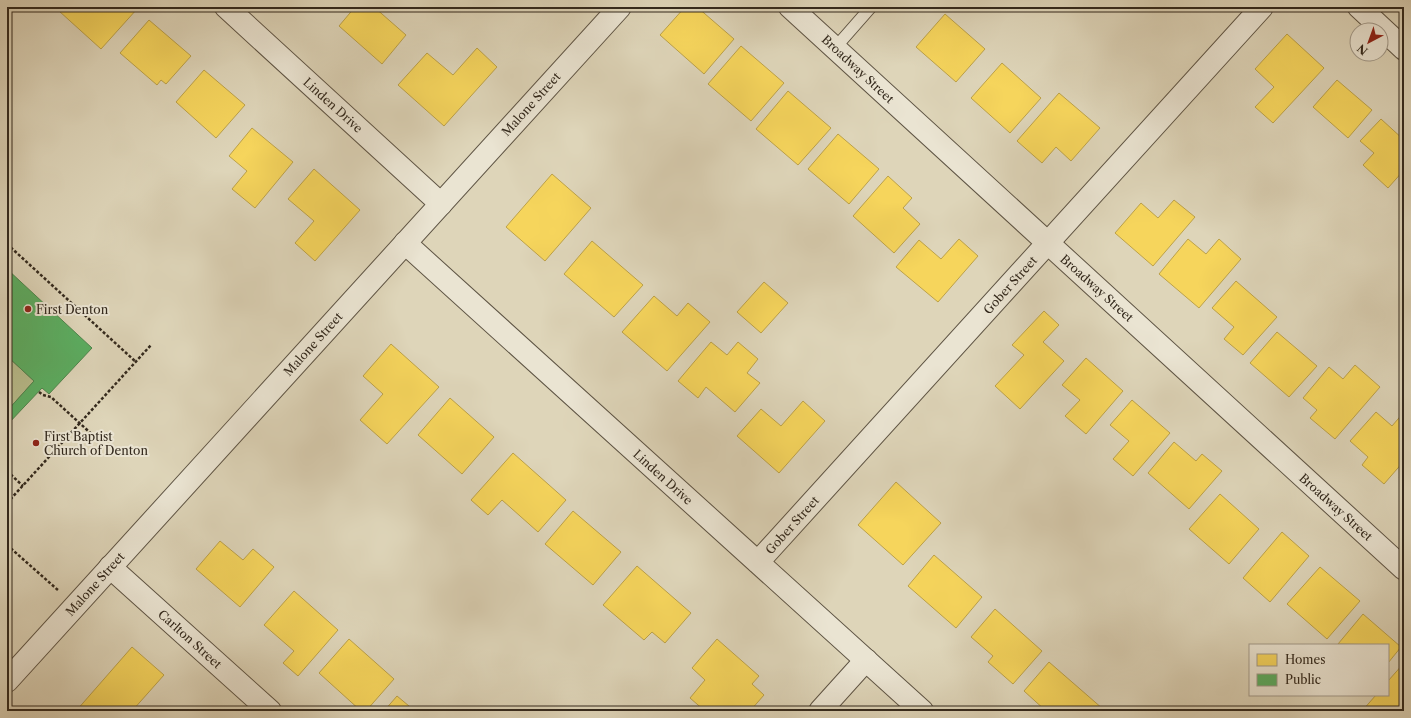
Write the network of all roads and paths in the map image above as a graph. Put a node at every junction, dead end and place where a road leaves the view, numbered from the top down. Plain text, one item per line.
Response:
1 (226, 7) edge
2 (620, 7) edge
3 (790, 7) edge
4 (871, 7) edge
5 (1262, 7) edge
6 (1359, 7) edge
7 (835, 48) junction
8 (1404, 49) edge
9 (441, 204) junction
10 (405, 243) junction
11 (1048, 243) junction
12 (7, 244) edge
13 (152, 345) dead end
14 (136, 362) junction
15 (38, 392) dead end
16 (80, 423) junction
17 (97, 439) dead end
18 (7, 471) edge
19 (23, 486) junction
20 (7, 503) edge
21 (7, 545) edge
22 (758, 562) junction
23 (110, 567) junction
24 (1404, 569) edge
25 (76, 605) junction
26 (866, 660) junction
27 (7, 681) edge
28 (270, 711) edge
29 (820, 711) edge
30 (922, 711) edge

1 - 9 street, Linden Drive
2 - 9 street, Malone Street
3 - 7 street, Broadway Street
4 - 7 lane
5 - 11 street, Gober Street
6 - 8 street
7 - 11 street, Broadway Street
9 - 10 street, Malone Street
10 - 22 street, Linden Drive
10 - 23 street, Malone Street
11 - 22 street, Gober Street
11 - 24 street, Broadway Street
12 - 14 path
13 - 14 path
14 - 16 path
15 - 16 path
16 - 17 path
16 - 19 path
18 - 19 path
19 - 20 path
21 - 25 path
22 - 26 street, Linden Drive
23 - 25 street, Malone Street
23 - 28 street, Carlton Street
25 - 27 street, Malone Street
26 - 29 street
26 - 30 street, Linden Drive

